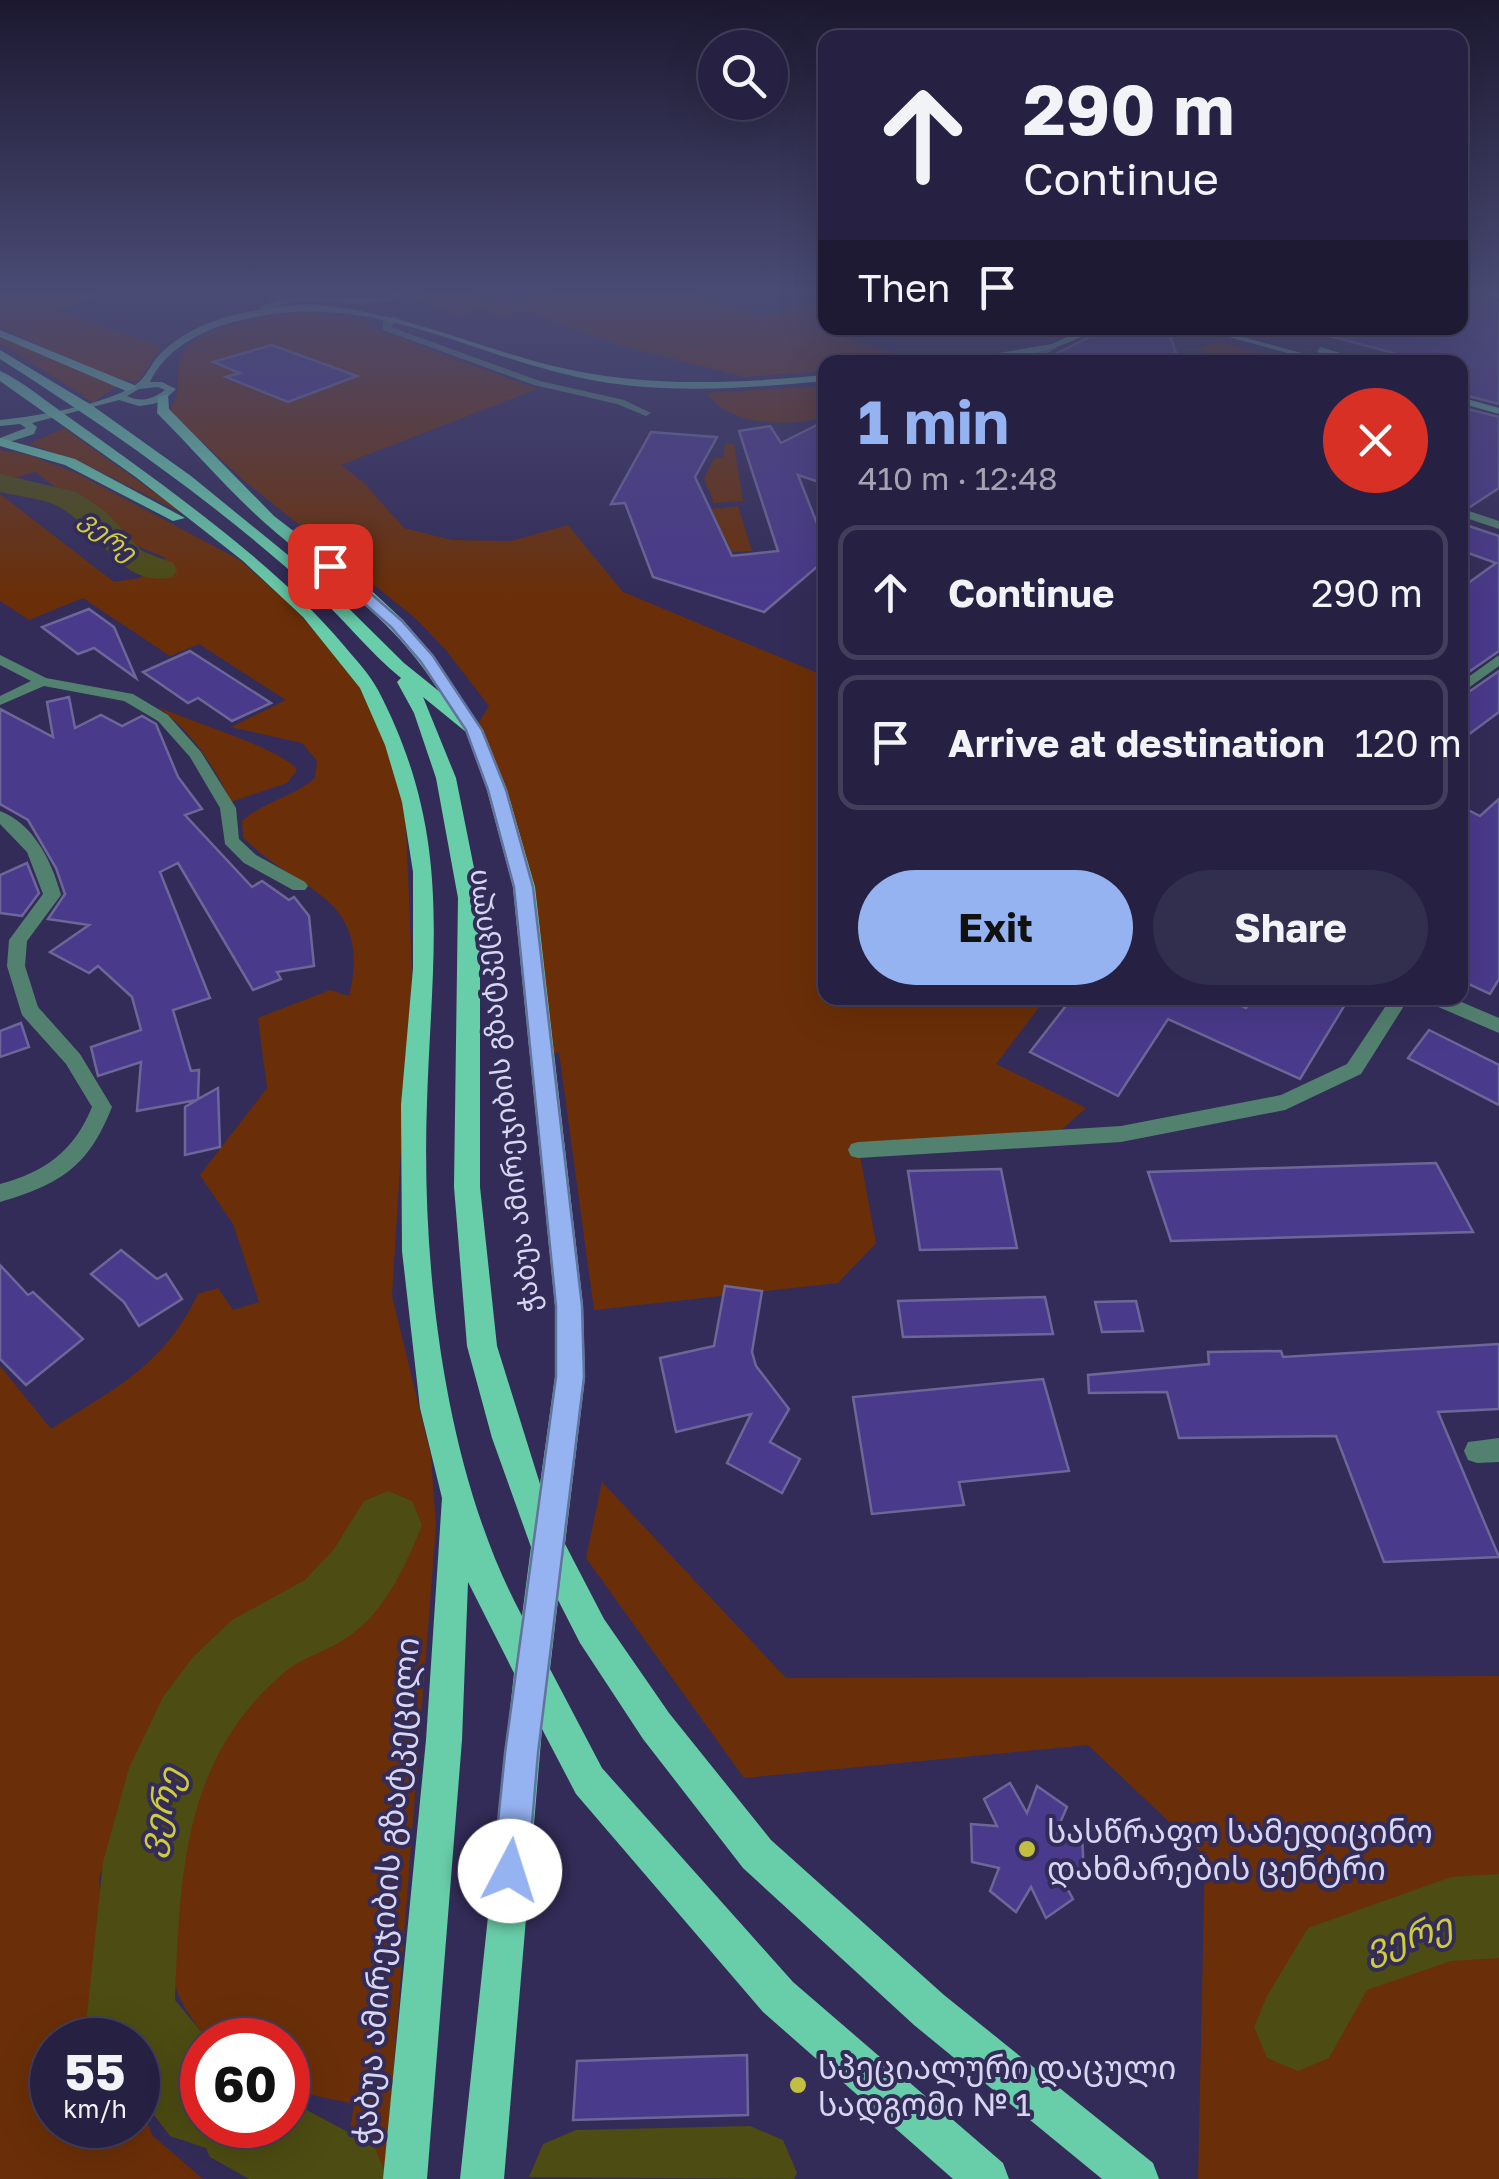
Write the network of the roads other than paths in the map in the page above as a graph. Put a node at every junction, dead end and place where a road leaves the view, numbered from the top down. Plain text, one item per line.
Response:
1 (27, 394) edge
2 (63, 394) edge
3 (125, 394) junction
4 (129, 394) edge
5 (159, 394) edge
6 (165, 394) edge
7 (585, 394) edge
8 (1470, 394) edge
9 (1468, 402) edge
10 (1499, 402) edge
11 (1499, 411) edge
12 (646, 412) dead end
13 (0, 423) edge
14 (25, 429) junction
15 (0, 442) edge
16 (1468, 515) edge
17 (269, 518) junction
18 (1499, 525) edge
19 (248, 558) junction
20 (320, 588) junction
21 (0, 658) edge
22 (1499, 659) edge
23 (398, 667) junction
24 (42, 681) junction
25 (1468, 684) edge
26 (0, 702) edge
27 (474, 730) junction
28 (0, 816) edge
29 (299, 886) dead end
30 (1395, 1005) edge
31 (1452, 1005) edge
32 (1499, 1026) edge
33 (858, 1150) dead end
34 (0, 1193) edge
35 (456, 1490) junction
36 (404, 2179) edge
37 (482, 2179) edge
38 (987, 2179) edge
39 (1137, 2179) edge

1 - 19 main road, ჭაბუა ამირეჯიბის გზატკეცილი
2 - 20 main road, ჭაბუა ამირეჯიბის გზატკეცილი
3 - 4 main road
3 - 5 main road
3 - 14 main road
6 - 17 main road
7 - 12 street
8 - 10 main road
9 - 11 main road
13 - 14 main road
14 - 15 main road
15 - 19 main road
16 - 18 street
17 - 20 main road
17 - 27 main road
19 - 35 main road, ჭაბუა ამირეჯიბის გზატკეცილი
20 - 23 main road, ჭაბუა ამირეჯიბის გზატკეცილი
21 - 24 street
22 - 25 street
23 - 27 main road, ჭაბუა ამირეჯიბის გზატკეცილი
23 - 39 main road, ჭაბუა ამირეჯიბის გზატკეცილი
24 - 26 street
24 - 29 street
27 - 37 main road, ჭაბუა ამირეჯიბის გზატკეცილი
28 - 34 street
30 - 33 street
31 - 32 street
35 - 36 main road, ჭაბუა ამირეჯიბის გზატკეცილი
35 - 38 main road, ჭაბუა ამირეჯიბის გზატკეცილი

